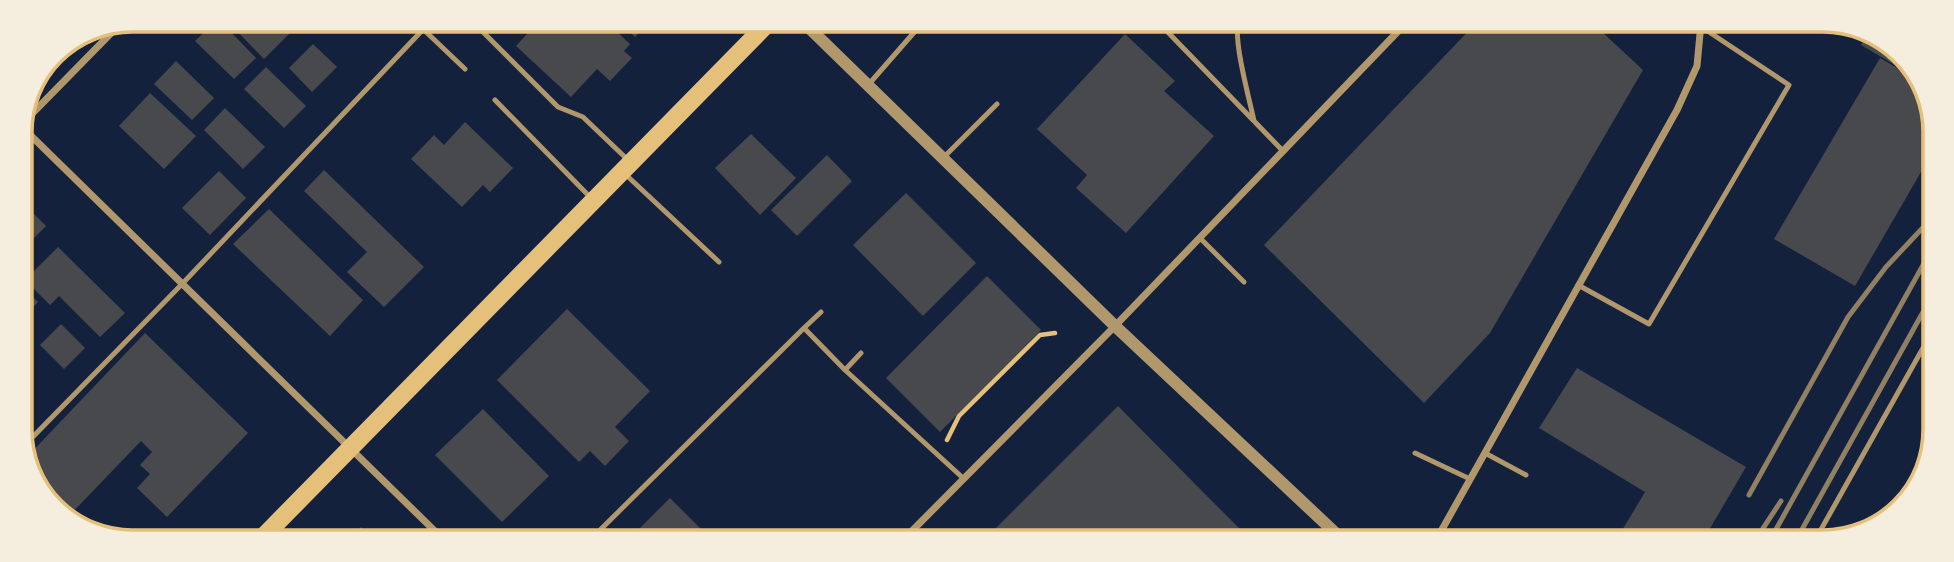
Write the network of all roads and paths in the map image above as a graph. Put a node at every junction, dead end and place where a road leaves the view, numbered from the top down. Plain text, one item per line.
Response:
1 (420, 32) edge
2 (426, 32) edge
3 (483, 32) edge
4 (759, 32) edge
5 (813, 32) edge
6 (914, 32) edge
7 (1167, 32) edge
8 (1237, 32) edge
9 (1397, 32) edge
10 (1700, 32) edge
11 (1713, 32) edge
12 (111, 33) edge
13 (465, 69) dead end
14 (868, 85) junction
15 (495, 100) dead end
16 (997, 104) dead end
17 (34, 112) edge
18 (1255, 122) junction
19 (32, 138) edge
20 (1283, 151) junction
21 (943, 158) junction
22 (626, 167) junction
23 (594, 200) junction
24 (1200, 238) junction
25 (719, 262) dead end
26 (1244, 282) dead end
27 (183, 283) junction
28 (1578, 285) junction
29 (821, 312) dead end
30 (1115, 326) junction
31 (804, 328) junction
32 (1055, 333) dead end
33 (1923, 348) edge
34 (861, 353) dead end
35 (845, 370) junction
36 (32, 438) edge
37 (351, 447) junction
38 (1415, 453) dead end
39 (1485, 453) junction
40 (946, 463) junction
41 (1526, 475) dead end
42 (963, 478) junction
43 (1470, 479) junction
44 (270, 530) edge
45 (434, 530) edge
46 (600, 530) edge
47 (913, 530) edge
48 (1332, 530) edge
49 (1442, 530) edge
50 (1821, 530) edge

1 - 27 lane
2 - 13 lane
3 - 22 lane
4 - 22 main road
5 - 14 street
6 - 14 lane
7 - 18 lane
8 - 18 lane
9 - 20 street
10 - 28 street
11 - 28 lane
12 - 17 street
14 - 21 street
15 - 23 lane
16 - 21 lane
18 - 20 lane
19 - 27 street
20 - 24 street
21 - 30 street
22 - 23 main road
22 - 25 lane
23 - 37 main road
24 - 26 lane
24 - 30 street
27 - 36 lane
27 - 37 street
28 - 39 street
29 - 31 lane
30 - 42 street
30 - 48 street
31 - 35 lane
31 - 46 lane
32 - 40 path
33 - 50 lane
34 - 35 lane
35 - 40 lane
37 - 44 main road
37 - 45 street
38 - 43 lane
39 - 41 lane
39 - 43 street
40 - 42 lane
42 - 47 street
43 - 49 street

